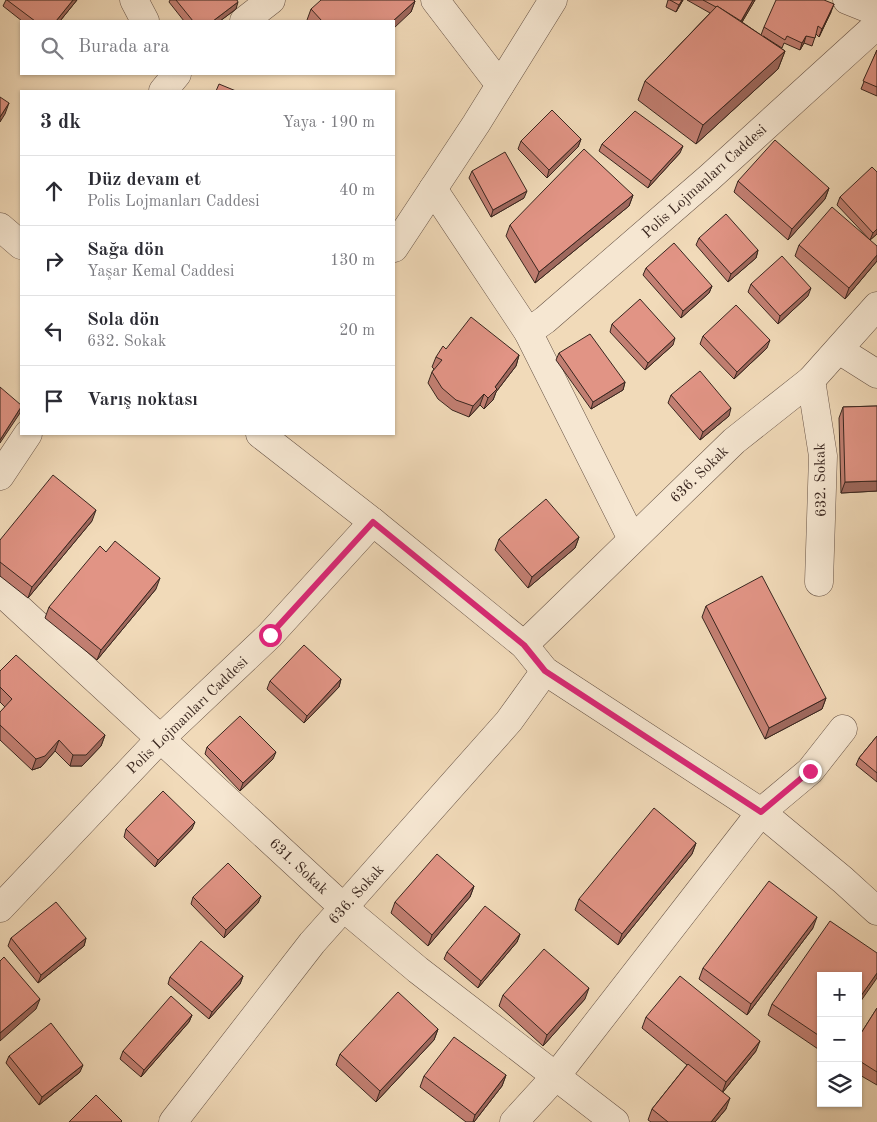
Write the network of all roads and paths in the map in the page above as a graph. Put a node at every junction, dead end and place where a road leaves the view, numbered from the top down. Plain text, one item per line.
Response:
1 (134, 0) edge
2 (271, 0) edge
3 (435, 0) edge
4 (553, 0) edge
5 (848, 0) edge
6 (877, 12) edge
7 (144, 20) edge
8 (245, 20) edge
9 (877, 25) edge
10 (500, 85) junction
11 (432, 189) junction
12 (0, 228) edge
13 (20, 244) edge
14 (395, 246) edge
15 (877, 306) edge
16 (528, 332) junction
17 (838, 350) junction
18 (877, 374) edge
19 (811, 380) junction
20 (27, 435) edge
21 (266, 436) edge
22 (0, 476) edge
23 (373, 522) junction
24 (632, 539) junction
25 (819, 582) dead end
26 (0, 591) edge
27 (524, 645) junction
28 (545, 671) junction
29 (843, 729) dead end
30 (161, 738) junction
31 (761, 812) junction
32 (0, 908) edge
33 (344, 908) junction
34 (877, 911) edge
35 (556, 1076) junction
36 (173, 1122) edge
37 (514, 1122) edge
38 (615, 1122) edge

1 - 7 street
2 - 8 street
3 - 10 street
4 - 10 street
5 - 6 street
9 - 16 street, Polis Lojmanları Caddesi
10 - 11 street
11 - 14 street
11 - 16 street
12 - 13 street
15 - 17 street, 636. Sokak
16 - 24 street
17 - 18 street
17 - 19 street, 636. Sokak
19 - 24 street, 636. Sokak
19 - 25 street, 632. Sokak
20 - 22 street
21 - 23 street
23 - 27 street
23 - 30 street, Polis Lojmanları Caddesi
24 - 27 street, 636. Sokak
26 - 30 street, 631. Sokak
27 - 28 street
28 - 31 street
28 - 33 street, 636. Sokak
29 - 31 street
30 - 32 street, Polis Lojmanları Caddesi
30 - 33 street, 631. Sokak
31 - 34 street
31 - 35 street
33 - 35 street, 631. Sokak
33 - 36 street, 636. Sokak
35 - 37 street
35 - 38 street, 631. Sokak

